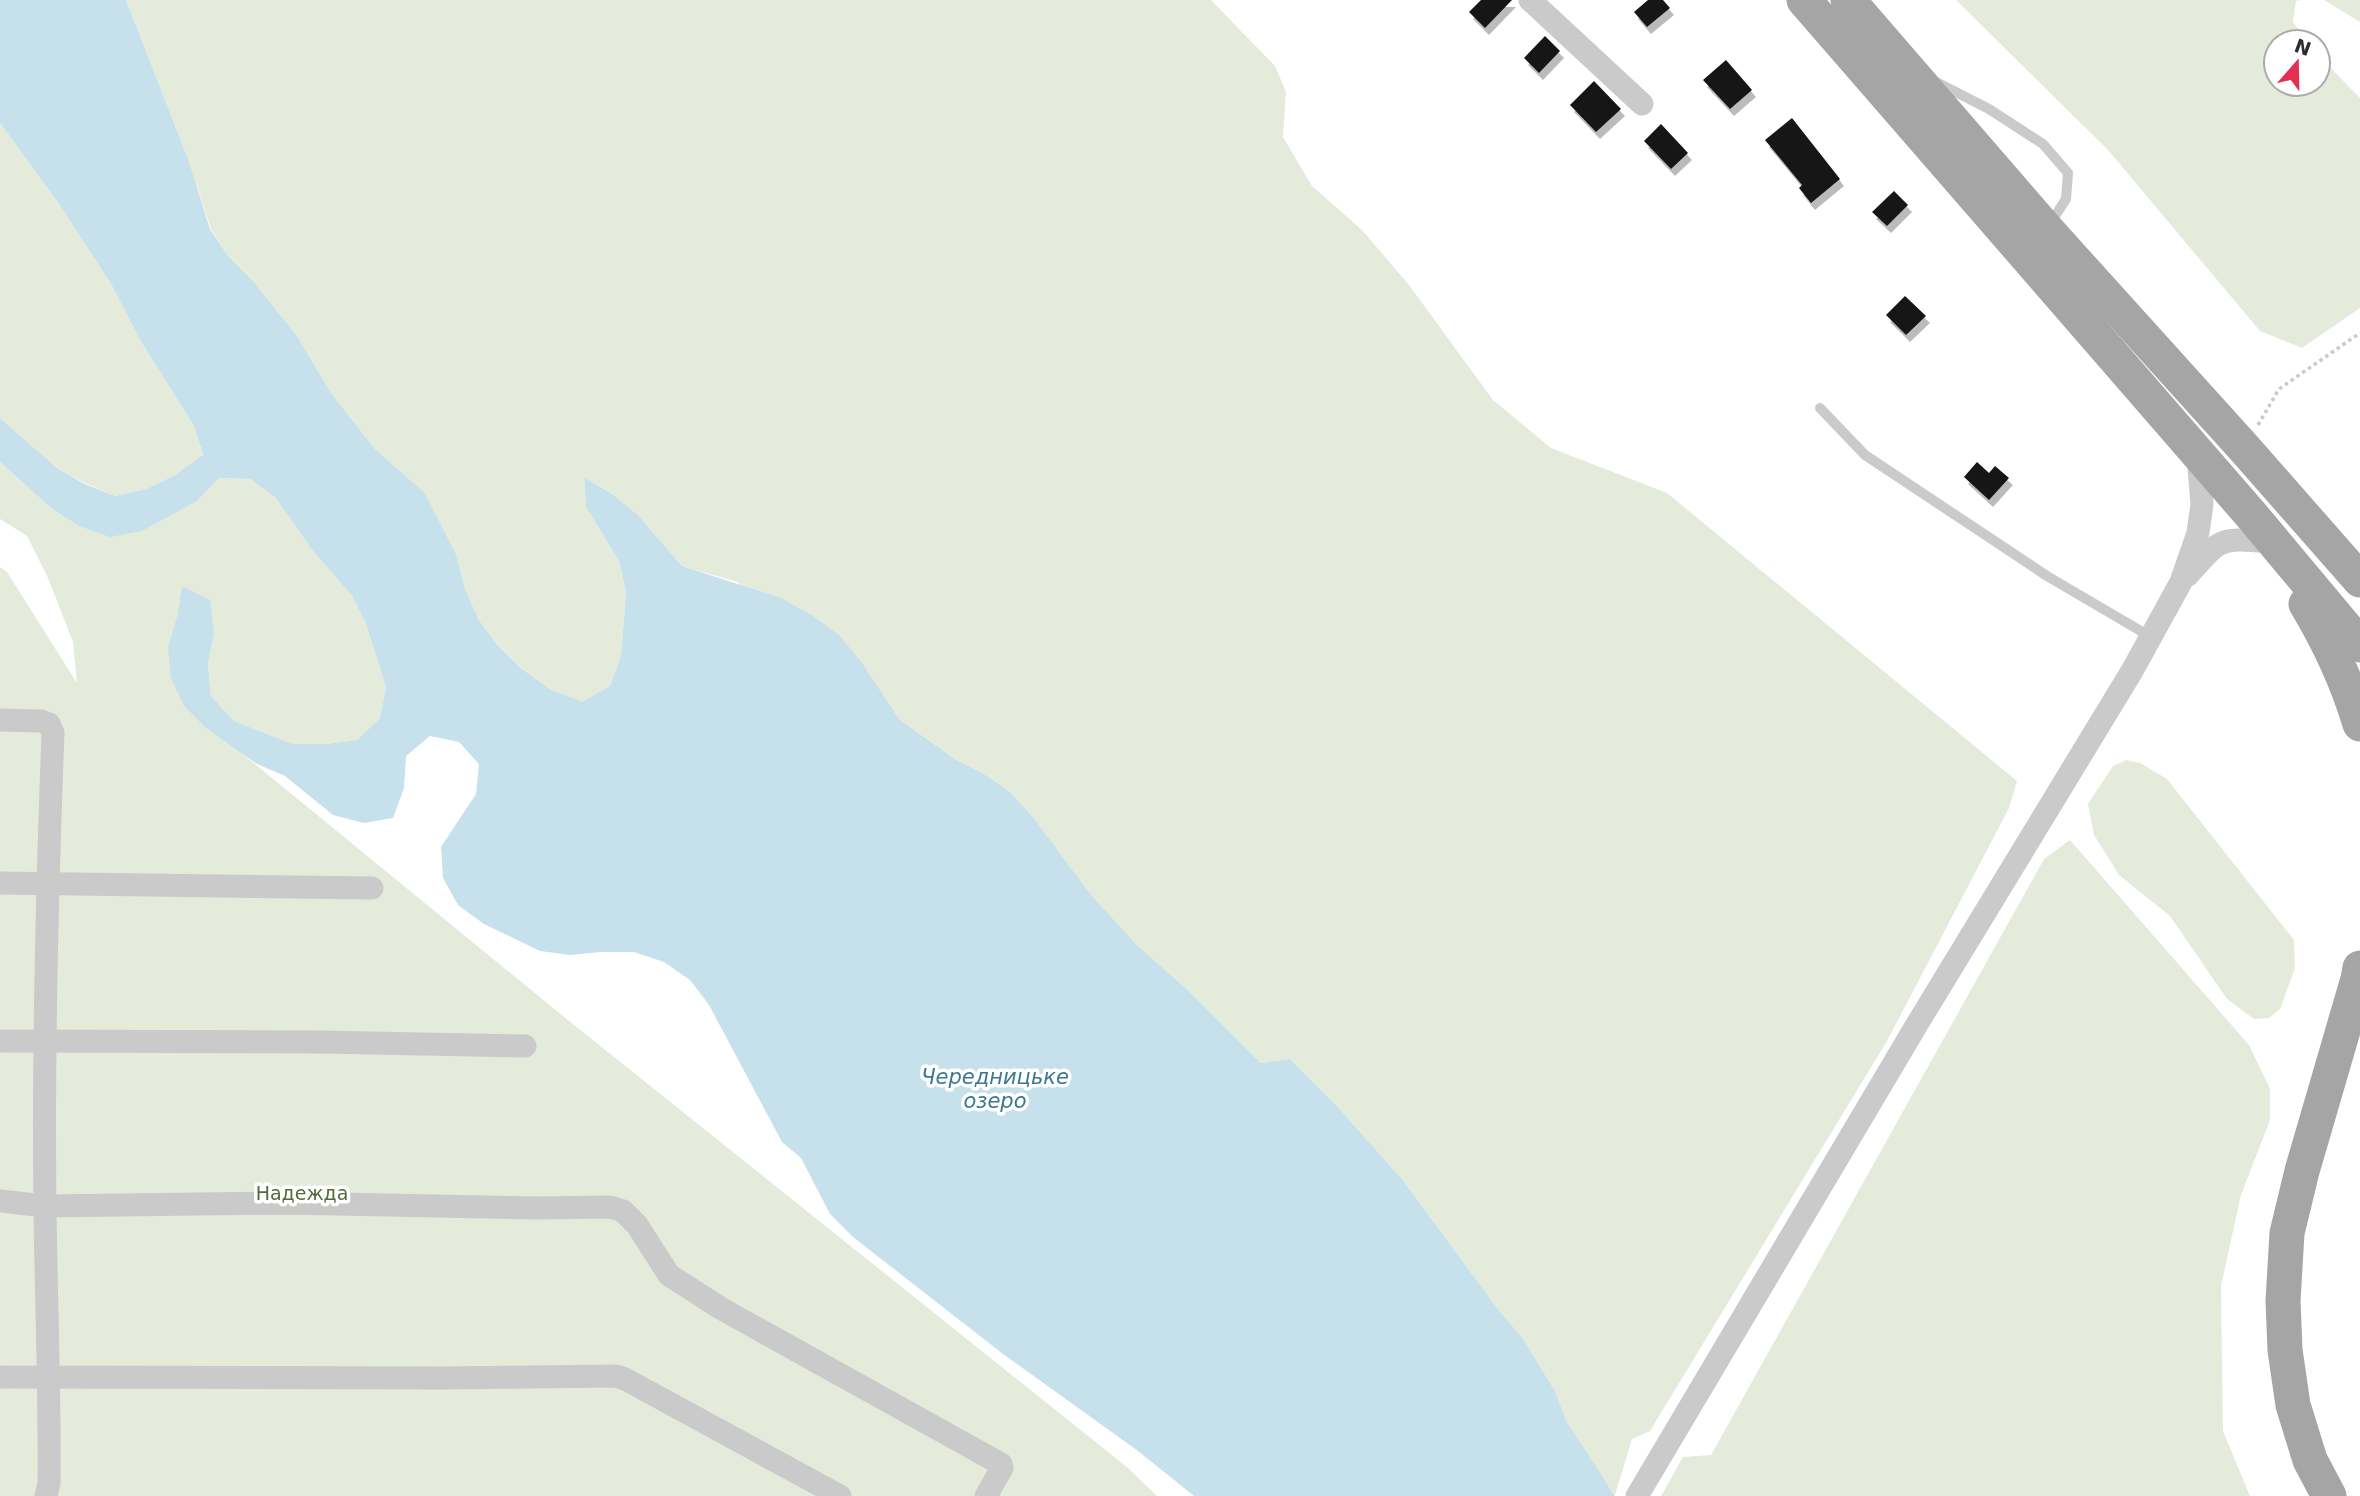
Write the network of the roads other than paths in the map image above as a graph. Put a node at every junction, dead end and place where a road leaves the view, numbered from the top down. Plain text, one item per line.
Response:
1 (1530, 0) edge
2 (1804, 0) edge
3 (1848, 0) edge
4 (1905, 65) junction
5 (1642, 104) dead end
6 (2047, 230) junction
7 (1820, 408) dead end
8 (2198, 455) junction
9 (2260, 530) junction
10 (2360, 580) edge
11 (2181, 582) junction
12 (2151, 637) junction
13 (2360, 645) edge
14 (0, 720) edge
15 (2360, 723) edge
16 (0, 883) edge
17 (47, 884) junction
18 (372, 888) dead end
19 (2360, 974) edge
20 (0, 1041) edge
21 (46, 1041) junction
22 (525, 1046) dead end
23 (0, 1201) edge
24 (45, 1206) junction
25 (0, 1377) edge
26 (50, 1377) junction
27 (46, 1496) edge
28 (841, 1496) edge
29 (986, 1496) edge
30 (1637, 1496) edge
31 (2329, 1496) edge

1 - 5 street
2 - 8 main road
3 - 4 main road
4 - 6 main road
4 - 6 lane
6 - 10 main road
7 - 12 lane
8 - 9 main road
8 - 11 street
9 - 11 street
9 - 13 main road
9 - 15 main road
11 - 12 street
12 - 30 street
14 - 17 street
16 - 17 street
17 - 18 street
17 - 21 street
19 - 31 main road
20 - 21 street
21 - 22 street
21 - 24 street
23 - 24 street
24 - 26 street
24 - 29 street
25 - 26 street
26 - 27 street
26 - 28 street

